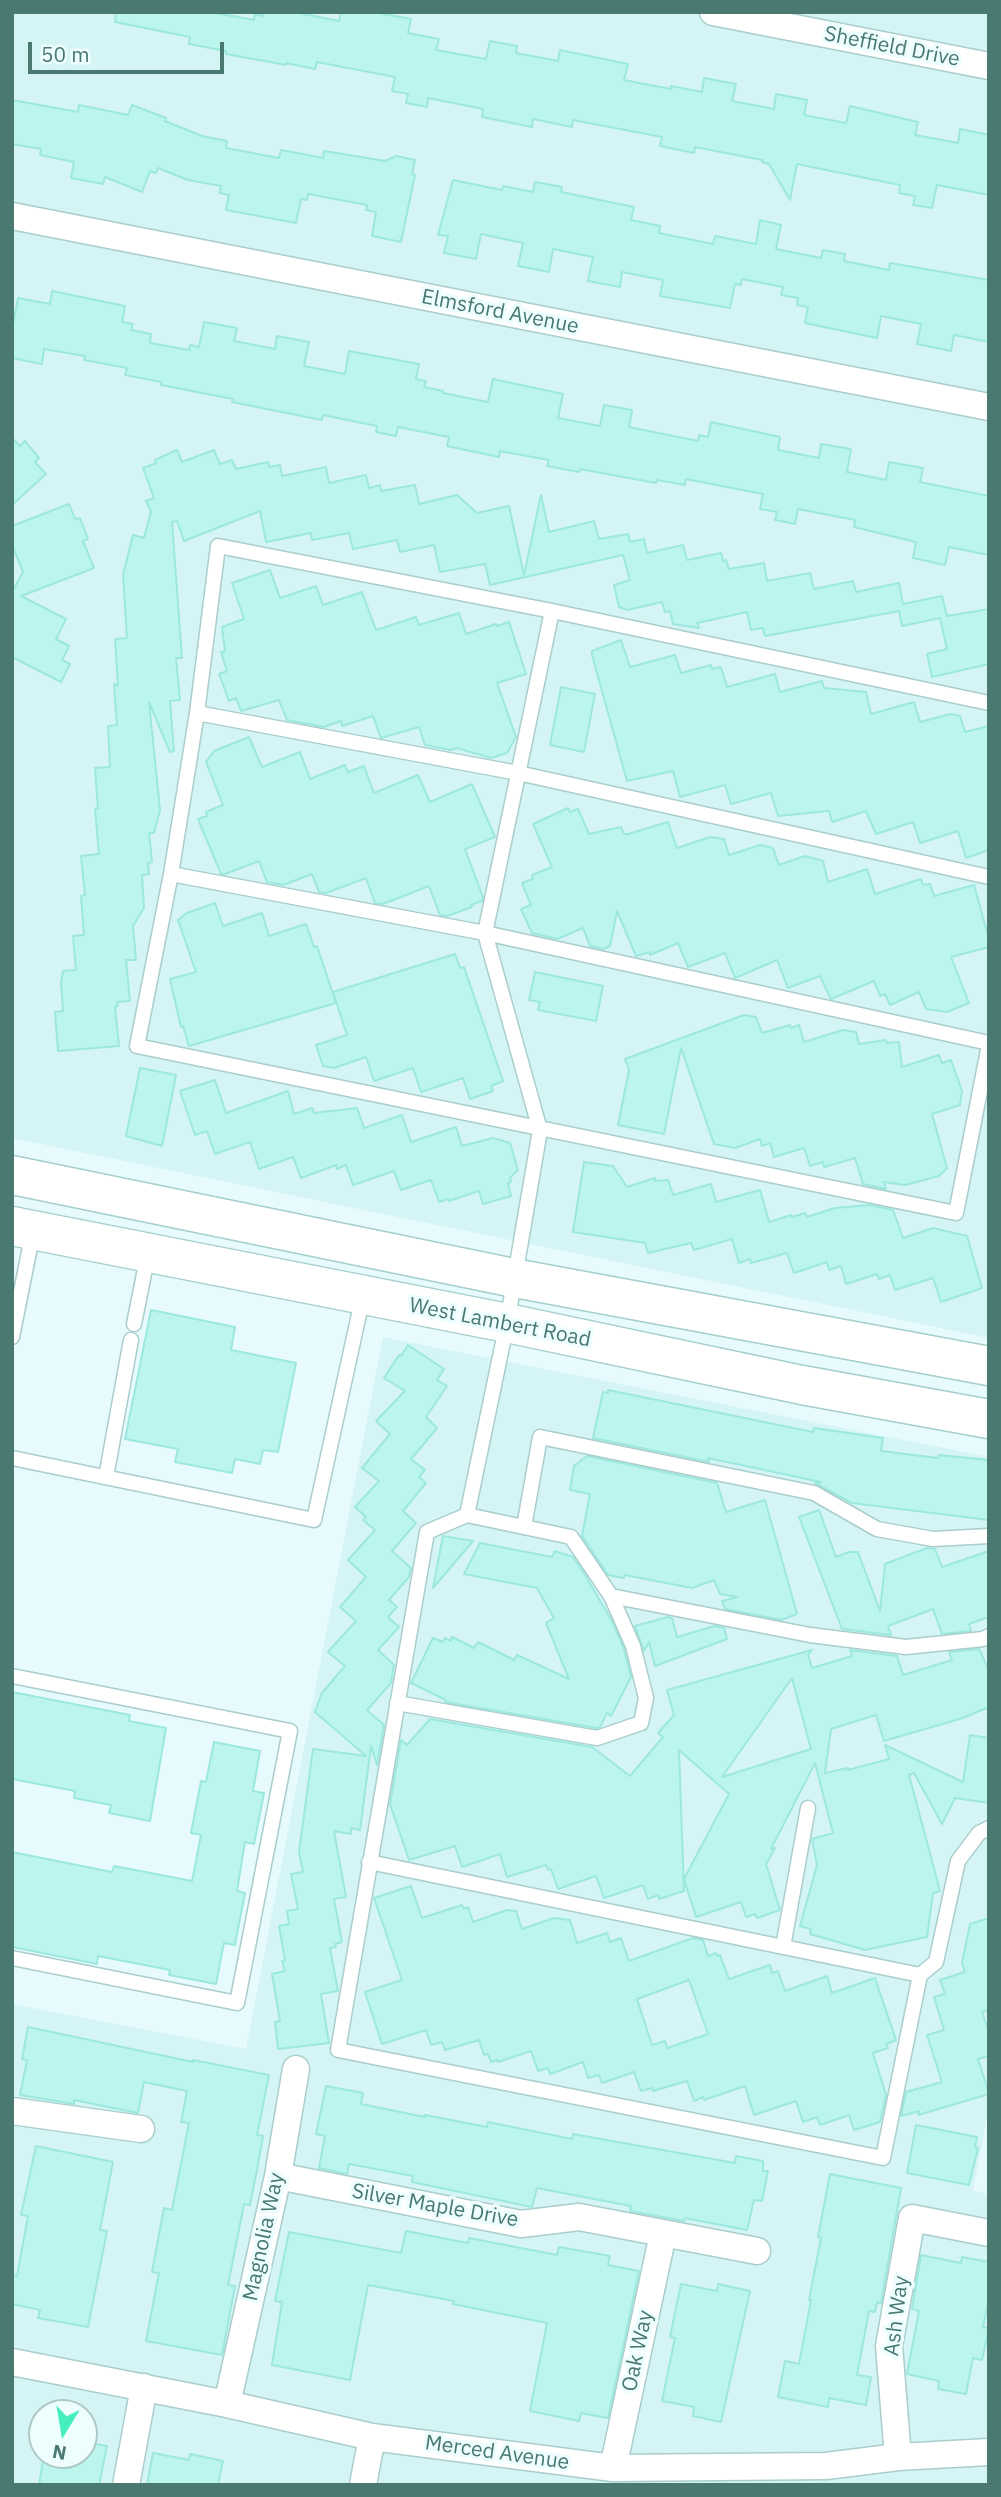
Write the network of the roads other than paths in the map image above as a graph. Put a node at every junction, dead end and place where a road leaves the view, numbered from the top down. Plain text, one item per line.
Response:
1 (713, 12) edge
2 (989, 66) edge
3 (12, 216) edge
4 (989, 407) edge
5 (552, 611) junction
6 (989, 703) edge
7 (197, 713) junction
8 (518, 773) junction
9 (171, 874) junction
10 (989, 877) edge
11 (485, 933) junction
12 (989, 1044) edge
13 (540, 1130) junction
14 (12, 1175) edge
15 (23, 1228) edge
16 (148, 1253) junction
17 (514, 1278) junction
18 (363, 1295) junction
19 (507, 1323) junction
20 (134, 1324) dead end
21 (12, 1337) edge
22 (131, 1340) dead end
23 (989, 1366) edge
24 (989, 1419) edge
25 (12, 1458) edge
26 (106, 1477) junction
27 (467, 1515) junction
28 (524, 1527) junction
29 (989, 1536) edge
30 (611, 1596) junction
31 (989, 1636) edge
32 (12, 1676) edge
33 (397, 1703) junction
34 (808, 1808) dead end
35 (989, 1828) edge
36 (369, 1862) junction
37 (783, 1947) junction
38 (12, 1958) edge
39 (920, 1975) junction
40 (296, 2069) dead end
41 (14, 2118) edge
42 (141, 2129) dead end
43 (278, 2176) junction
44 (989, 2233) edge
45 (663, 2234) junction
46 (757, 2251) dead end
47 (12, 2362) edge
48 (144, 2388) junction
49 (227, 2404) junction
50 (372, 2437) junction
51 (989, 2452) edge
52 (898, 2457) junction
53 (613, 2469) junction
54 (824, 2475) edge
55 (125, 2485) edge
56 (363, 2485) edge

1 - 2 street, Sheffield Drive
3 - 4 street, Elmsford Avenue
5 - 6 lane
5 - 7 lane
5 - 8 lane
7 - 8 lane
7 - 9 lane
8 - 10 lane
8 - 11 lane
9 - 11 lane
9 - 13 lane
11 - 12 lane
11 - 13 lane
12 - 13 lane
13 - 17 lane
14 - 17 main road
15 - 16 main road, West Lambert Road
15 - 21 lane
16 - 18 main road, West Lambert Road
16 - 20 lane
17 - 19 lane
17 - 23 main road
18 - 19 main road, West Lambert Road
18 - 26 lane
19 - 24 main road, West Lambert Road
19 - 27 lane
22 - 26 lane
25 - 26 lane
27 - 28 lane
27 - 33 lane
28 - 29 lane
28 - 30 lane
30 - 31 lane
30 - 33 lane
32 - 38 lane
33 - 36 lane
34 - 37 lane
35 - 39 lane
36 - 37 lane
36 - 39 lane
37 - 39 lane
40 - 43 street, Magnolia Way
41 - 42 street
43 - 45 street, Silver Maple Drive
43 - 49 street, Magnolia Way
44 - 52 street, Ash Way
45 - 46 street, Silver Maple Drive
45 - 53 street, Oak Way
47 - 48 street, Merced Avenue
48 - 49 street, Merced Avenue
48 - 55 street
49 - 50 street, Merced Avenue
50 - 53 street, Merced Avenue
50 - 56 street
51 - 52 street, Merced Avenue
52 - 54 street, Merced Avenue
53 - 54 street, Merced Avenue

